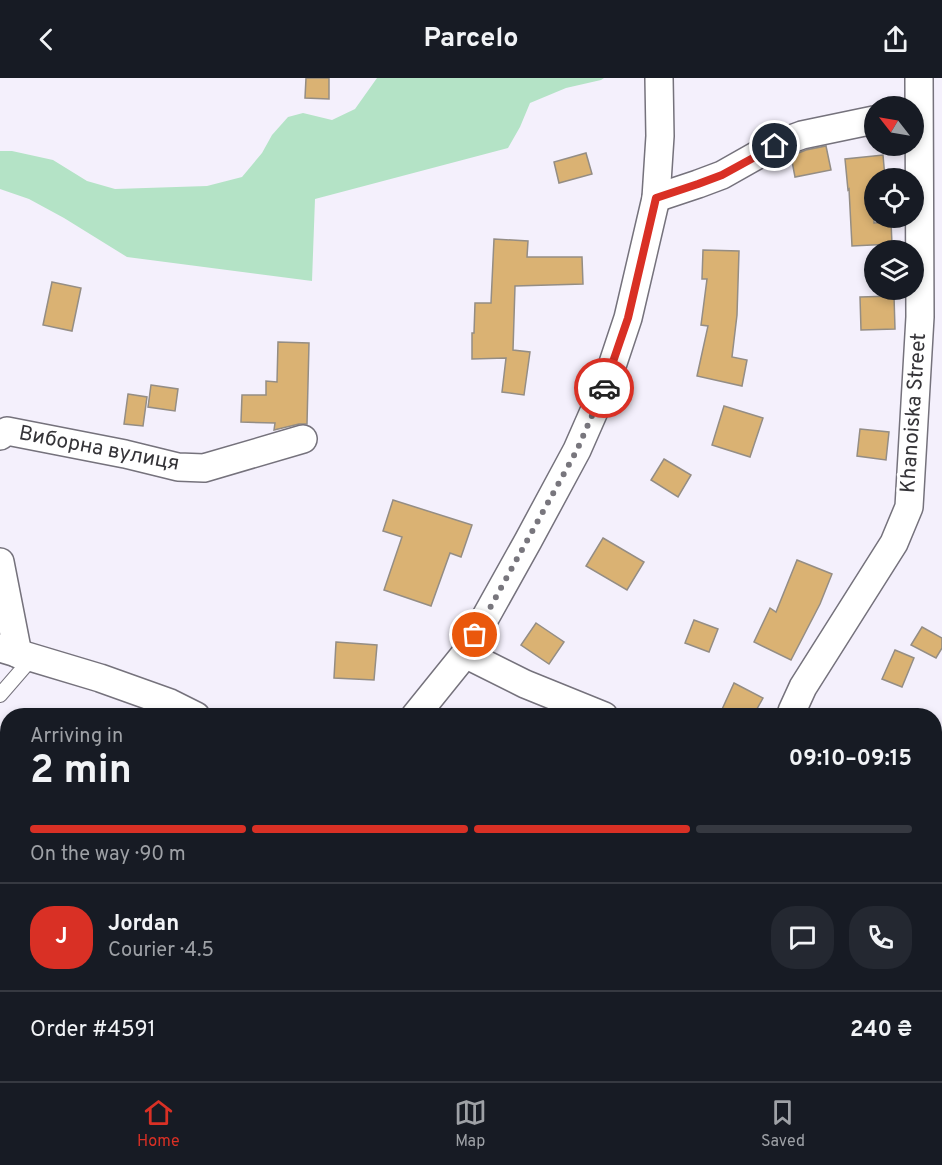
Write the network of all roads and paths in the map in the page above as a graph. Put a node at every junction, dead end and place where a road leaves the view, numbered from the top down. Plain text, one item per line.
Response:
1 (659, 78) edge
2 (920, 78) edge
3 (918, 96) edge
4 (864, 122) edge
5 (918, 156) edge
6 (656, 198) junction
7 (0, 436) edge
8 (303, 440) dead end
9 (0, 562) edge
10 (16, 653) edge
11 (465, 654) junction
12 (0, 696) edge
13 (180, 708) edge
14 (421, 708) edge
15 (584, 708) edge
16 (793, 708) edge

1 - 6 street
2 - 3 street, Khanoiska Street
4 - 6 street
5 - 16 street, Khanoiska Street
6 - 11 street
7 - 8 street, Виборна вулиця
9 - 10 street
10 - 12 lane
10 - 13 street
11 - 14 street
11 - 15 street

